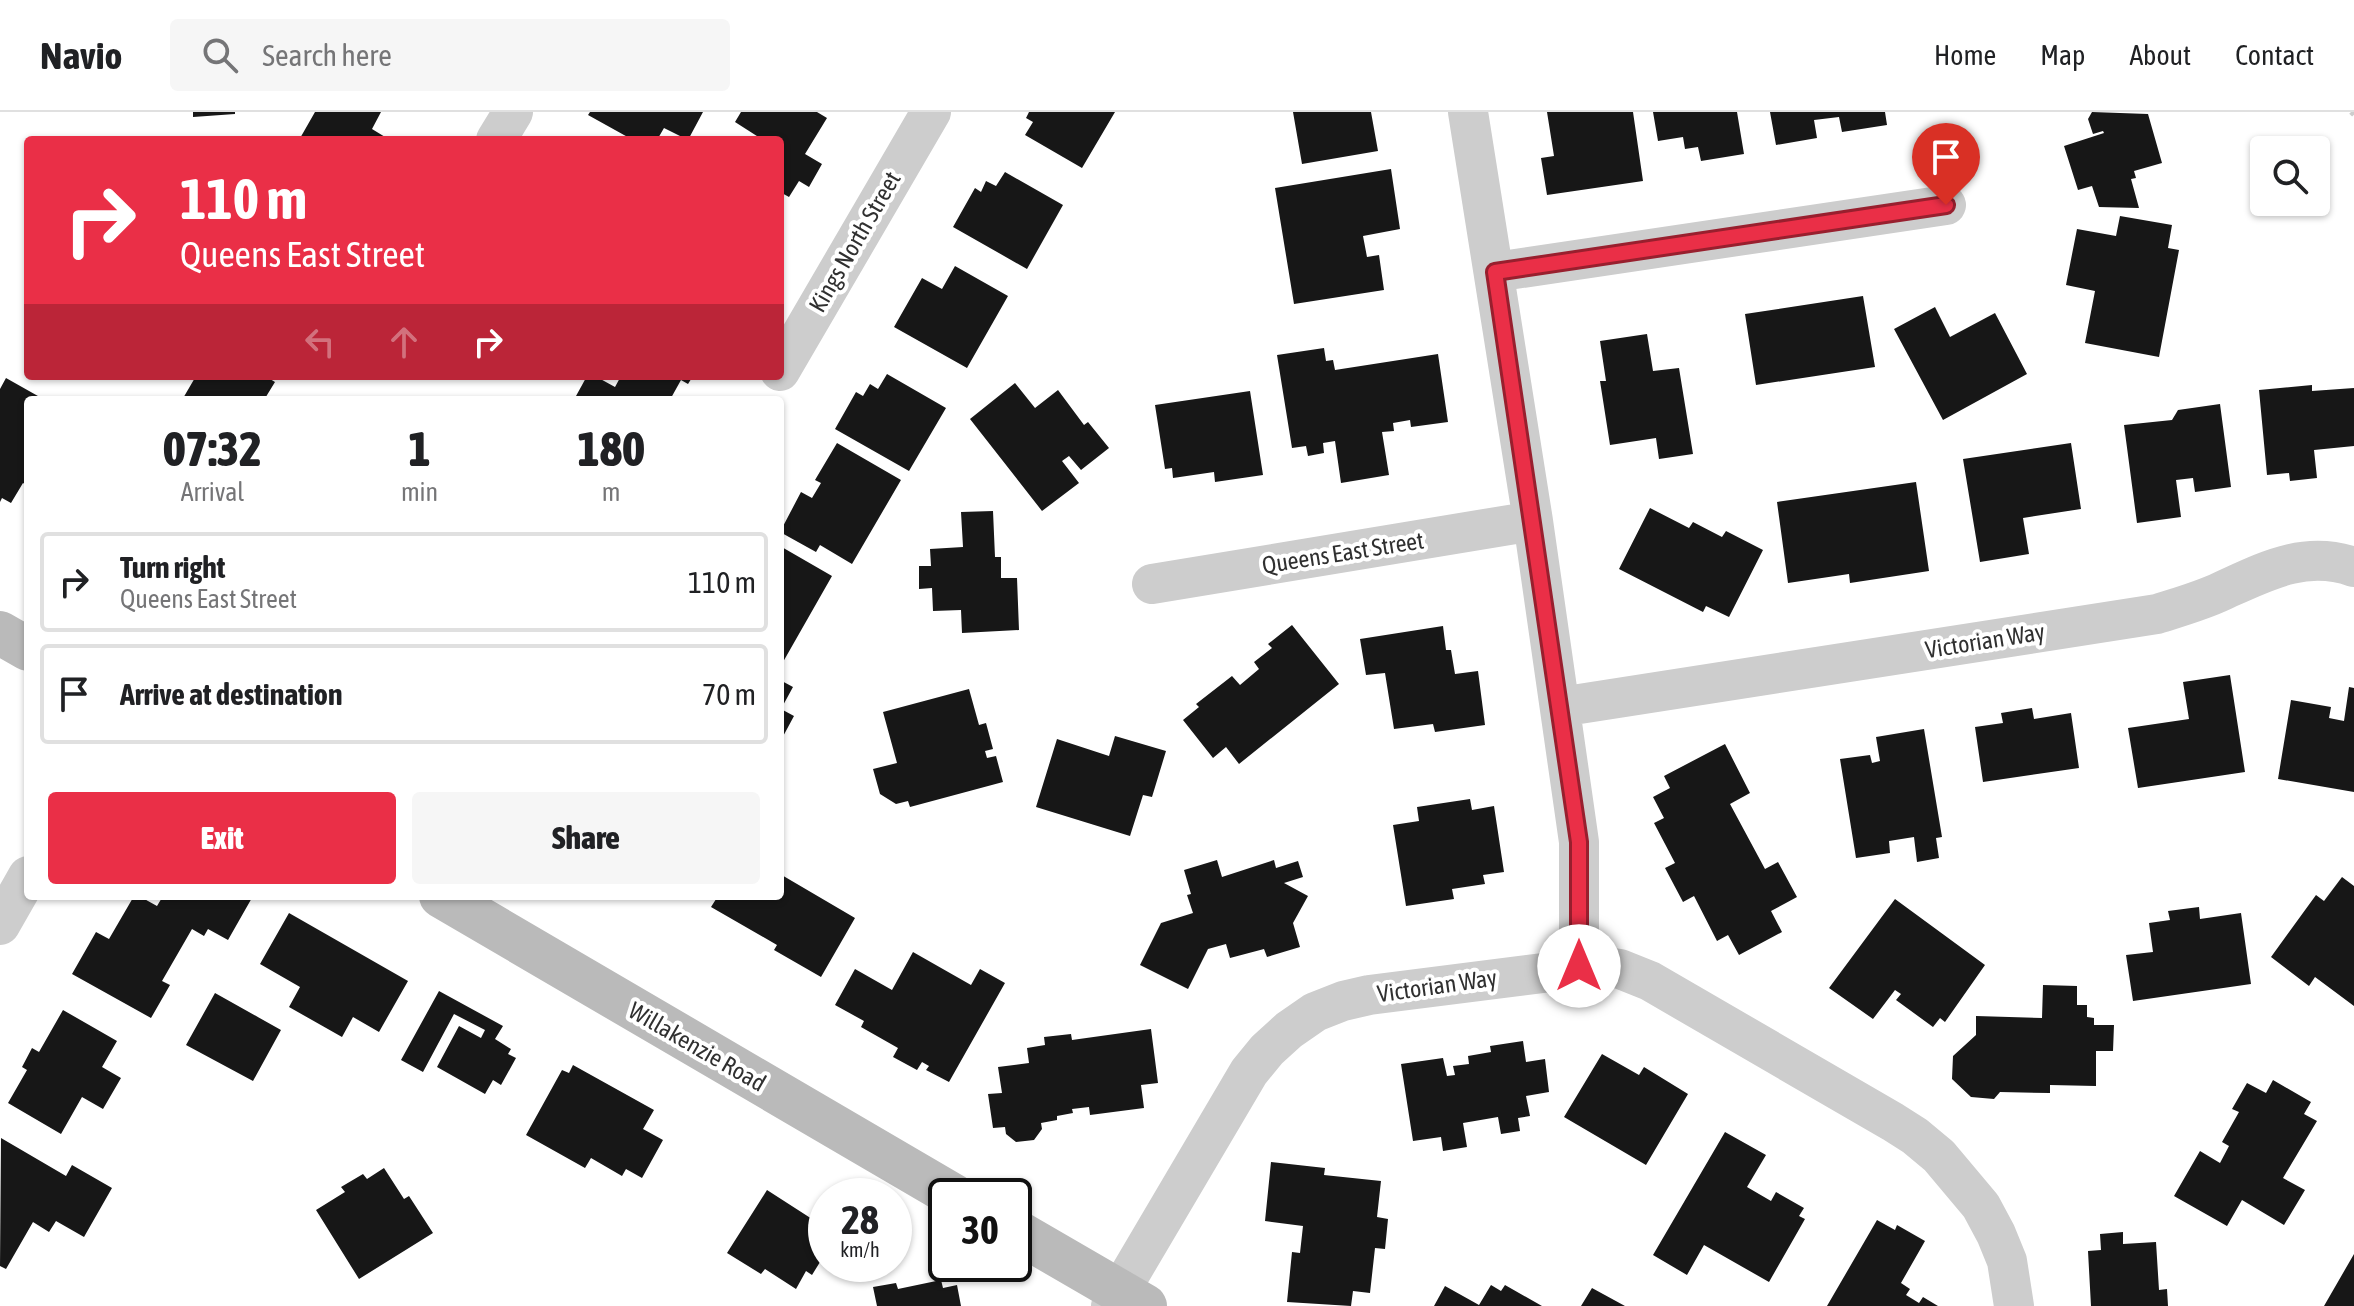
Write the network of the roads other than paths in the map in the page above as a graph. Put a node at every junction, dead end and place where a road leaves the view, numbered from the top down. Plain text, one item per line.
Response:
1 (513, 112) edge
2 (931, 112) edge
3 (1468, 112) edge
4 (498, 136) edge
5 (1946, 205) dead end
6 (1495, 272) junction
7 (784, 365) edge
8 (1533, 521) junction
9 (2354, 567) edge
10 (1152, 584) dead end
11 (0, 633) edge
12 (24, 647) edge
13 (1560, 707) junction
14 (24, 883) edge
15 (460, 901) edge
16 (0, 925) edge
17 (1579, 966) junction
18 (928, 1180) edge
19 (1032, 1242) edge
20 (1125, 1301) edge
21 (2014, 1306) edge

1 - 4 street
2 - 7 street, Kings North Street
3 - 6 street
5 - 6 street
6 - 8 street
8 - 10 street, Queens East Street
8 - 13 street
9 - 13 street, Victorian Way
11 - 12 street
13 - 17 street
14 - 16 street
15 - 18 street, Willakenzie Road
17 - 20 street, Victorian Way
17 - 21 street, Victorian Way
19 - 20 street

